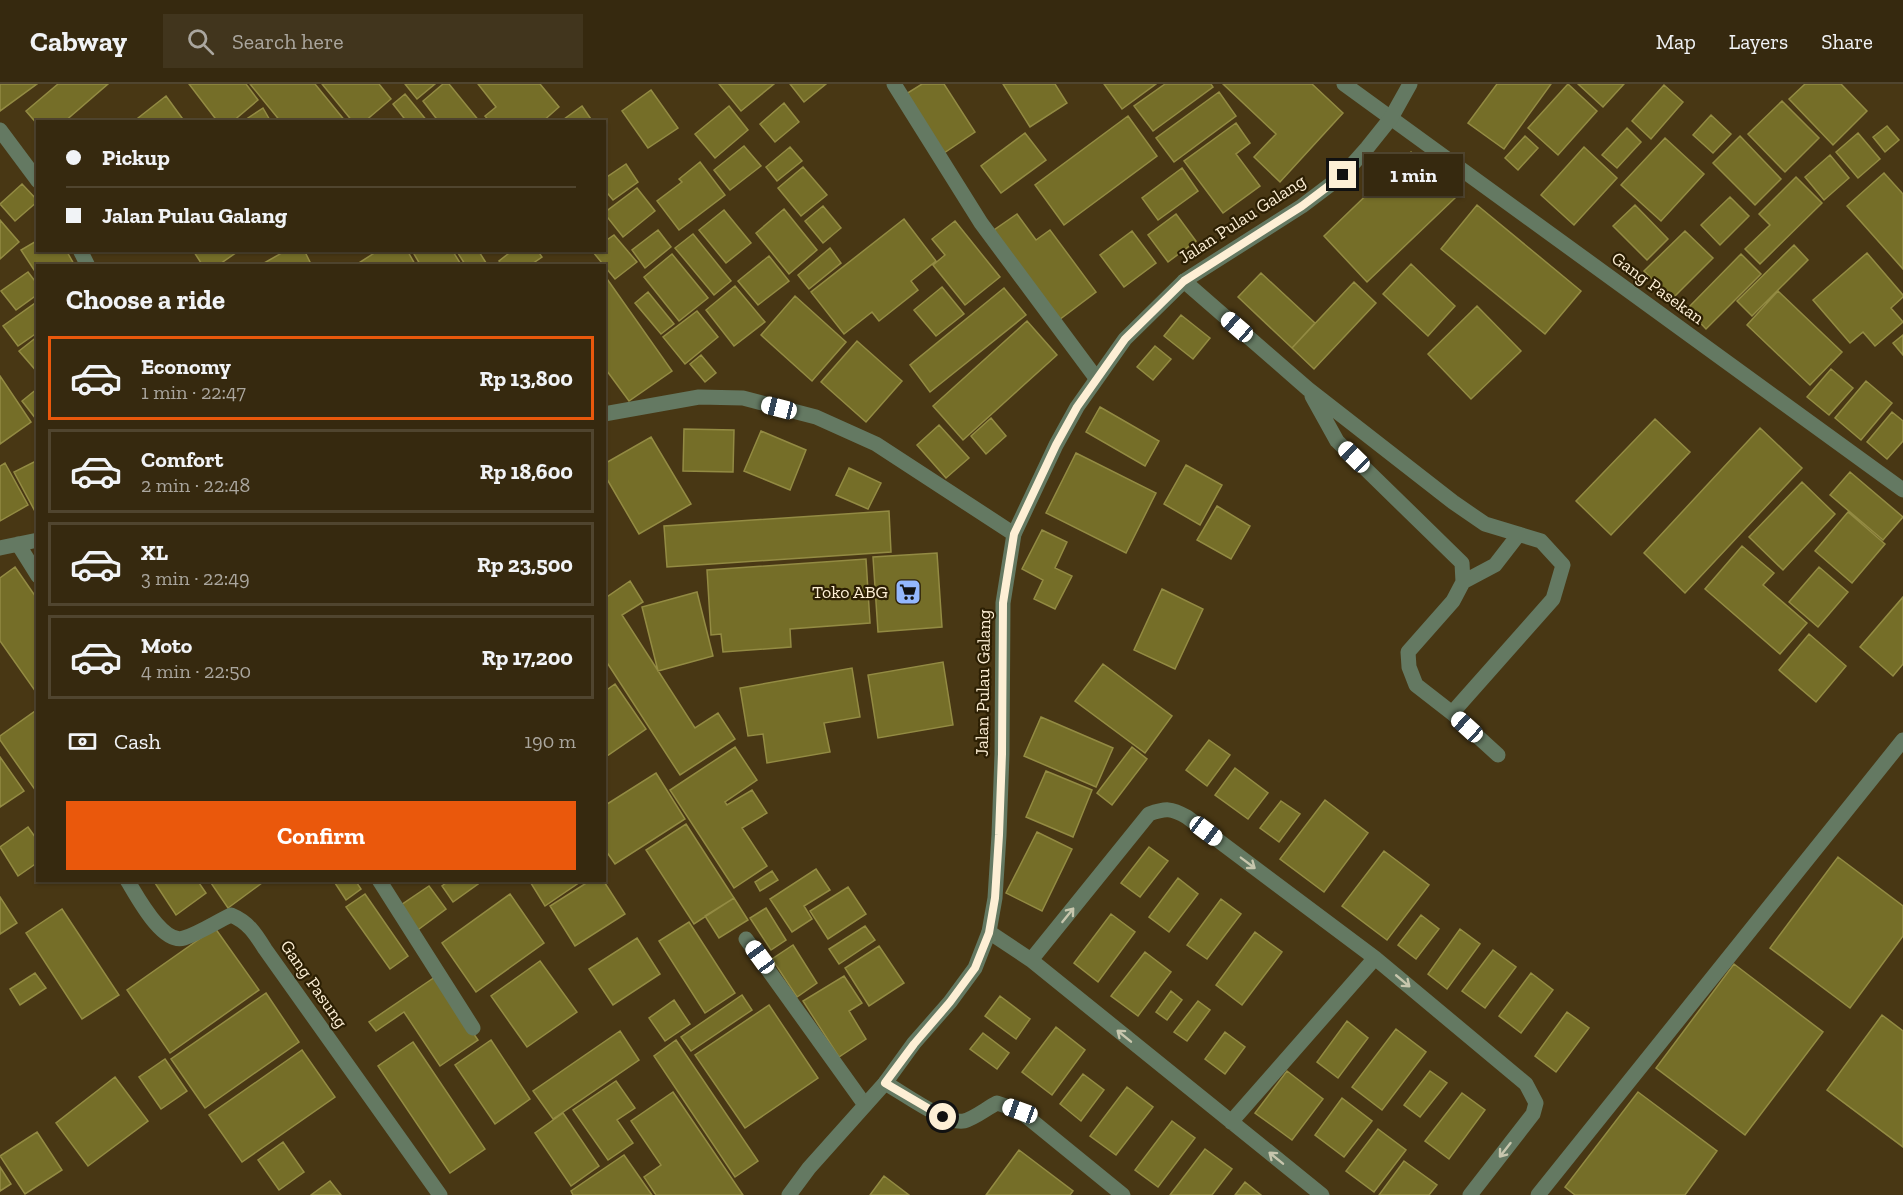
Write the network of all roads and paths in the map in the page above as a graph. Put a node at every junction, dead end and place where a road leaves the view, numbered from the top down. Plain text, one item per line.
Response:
1 (894, 84) edge
2 (1344, 84) edge
3 (1410, 84) edge
4 (1391, 118) junction
5 (0, 130) edge
6 (36, 178) edge
7 (1184, 281) junction
8 (1096, 378) junction
9 (1308, 389) junction
10 (606, 414) edge
11 (1903, 490) edge
12 (1014, 534) junction
13 (1519, 534) junction
14 (36, 540) edge
15 (18, 544) junction
16 (0, 549) edge
17 (36, 573) edge
18 (1463, 582) junction
19 (1452, 713) junction
20 (1903, 740) edge
21 (1498, 755) dead end
22 (128, 882) edge
23 (380, 882) edge
24 (989, 933) junction
25 (746, 939) dead end
26 (1375, 958) junction
27 (1031, 960) junction
28 (473, 1028) dead end
29 (885, 1083) junction
30 (865, 1105) junction
31 (1231, 1122) junction
32 (440, 1195) edge
33 (789, 1195) edge
34 (1123, 1195) edge
35 (1322, 1195) edge
36 (1470, 1195) edge
37 (1538, 1195) edge

1 - 8 street
2 - 4 street, Gang Pasekan
3 - 4 street, Jalan Pulau Galang
4 - 7 street, Jalan Pulau Galang
4 - 11 street, Gang Pasekan
5 - 6 street
7 - 8 street, Jalan Pulau Galang
7 - 9 street
8 - 12 street, Jalan Pulau Galang
9 - 13 street
9 - 18 street
10 - 12 street
12 - 24 street, Jalan Pulau Galang
13 - 18 street
13 - 19 street
14 - 15 street
15 - 16 street
15 - 17 street
18 - 19 street
19 - 21 street
20 - 37 street
22 - 32 street, Gang Pasung
23 - 28 street
24 - 27 street
24 - 29 street, Jalan Pulau Galang
25 - 30 street
27 -> 26 street
26 - 31 street
26 -> 36 street
31 -> 27 street
29 - 30 street, Jalan Pulau Galang
29 - 34 street
30 - 33 street, Jalan Pulau Galang
35 -> 31 street

